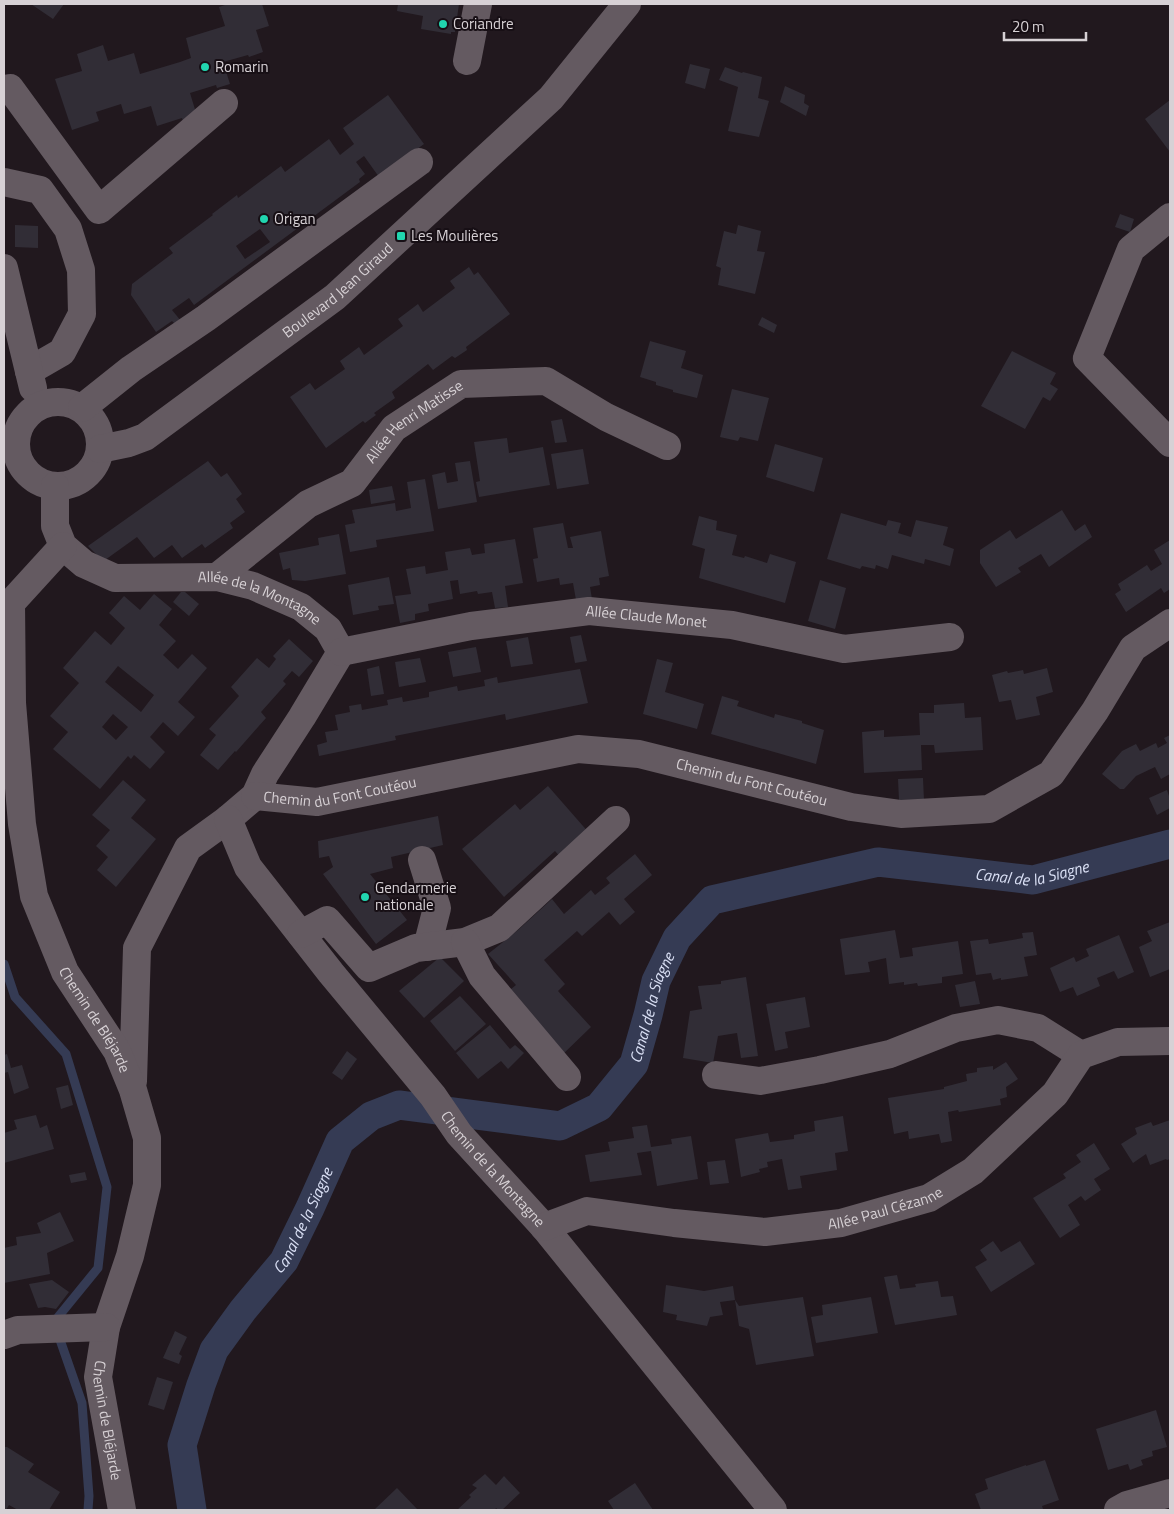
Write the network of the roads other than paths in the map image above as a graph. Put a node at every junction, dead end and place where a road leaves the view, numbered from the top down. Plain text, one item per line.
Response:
1 (478, 4) edge
2 (627, 4) edge
3 (467, 61) dead end
4 (4, 89) edge
5 (224, 103) dead end
6 (419, 162) dead end
7 (4, 182) edge
8 (1170, 217) edge
9 (4, 268) edge
10 (29, 371) junction
11 (38, 406) junction
12 (82, 408) junction
13 (1170, 443) edge
14 (667, 446) dead end
15 (100, 449) junction
16 (11, 464) edge
17 (55, 486) junction
18 (63, 546) junction
19 (217, 577) junction
20 (1170, 624) edge
21 (950, 636) dead end
22 (341, 652) junction
23 (255, 796) junction
24 (228, 819) junction
25 (616, 820) dead end
26 (422, 860) dead end
27 (301, 934) junction
28 (465, 942) junction
29 (427, 947) junction
30 (1170, 1041) edge
31 (1081, 1055) junction
32 (716, 1075) dead end
33 (567, 1077) dead end
34 (133, 1090) junction
35 (544, 1227) junction
36 (106, 1327) junction
37 (4, 1334) edge
38 (1170, 1493) edge
39 (122, 1510) edge
40 (773, 1510) edge
41 (1118, 1510) edge

1 - 3 street
2 - 15 street, Boulevard Jean Giraud
4 - 5 street
6 - 12 street
7 - 10 street
8 - 13 street
9 - 10 street
10 - 11 street
11 - 12 street
11 - 16 street
12 - 15 street
14 - 19 street, Allée Henri Matisse
15 - 17 street
16 - 17 street
17 - 18 street
18 - 19 street, Allée de la Montagne
18 - 34 street, Chemin de Bléjarde
19 - 22 street, Allée de la Montagne
20 - 23 street, Chemin du Font Coutéou
21 - 22 street, Allée Claude Monet
22 - 23 street
23 - 24 street
24 - 27 street, Chemin de la Montagne
24 - 34 street
25 - 28 street
26 - 29 street
27 - 29 street
27 - 35 street, Chemin de la Montagne
28 - 29 street
28 - 33 street
30 - 31 street
31 - 32 street
31 - 35 street, Allée Paul Cézanne
34 - 36 street, Chemin de Bléjarde
35 - 40 street, Chemin de la Montagne
36 - 37 street
36 - 39 street, Chemin de Bléjarde
38 - 41 street

